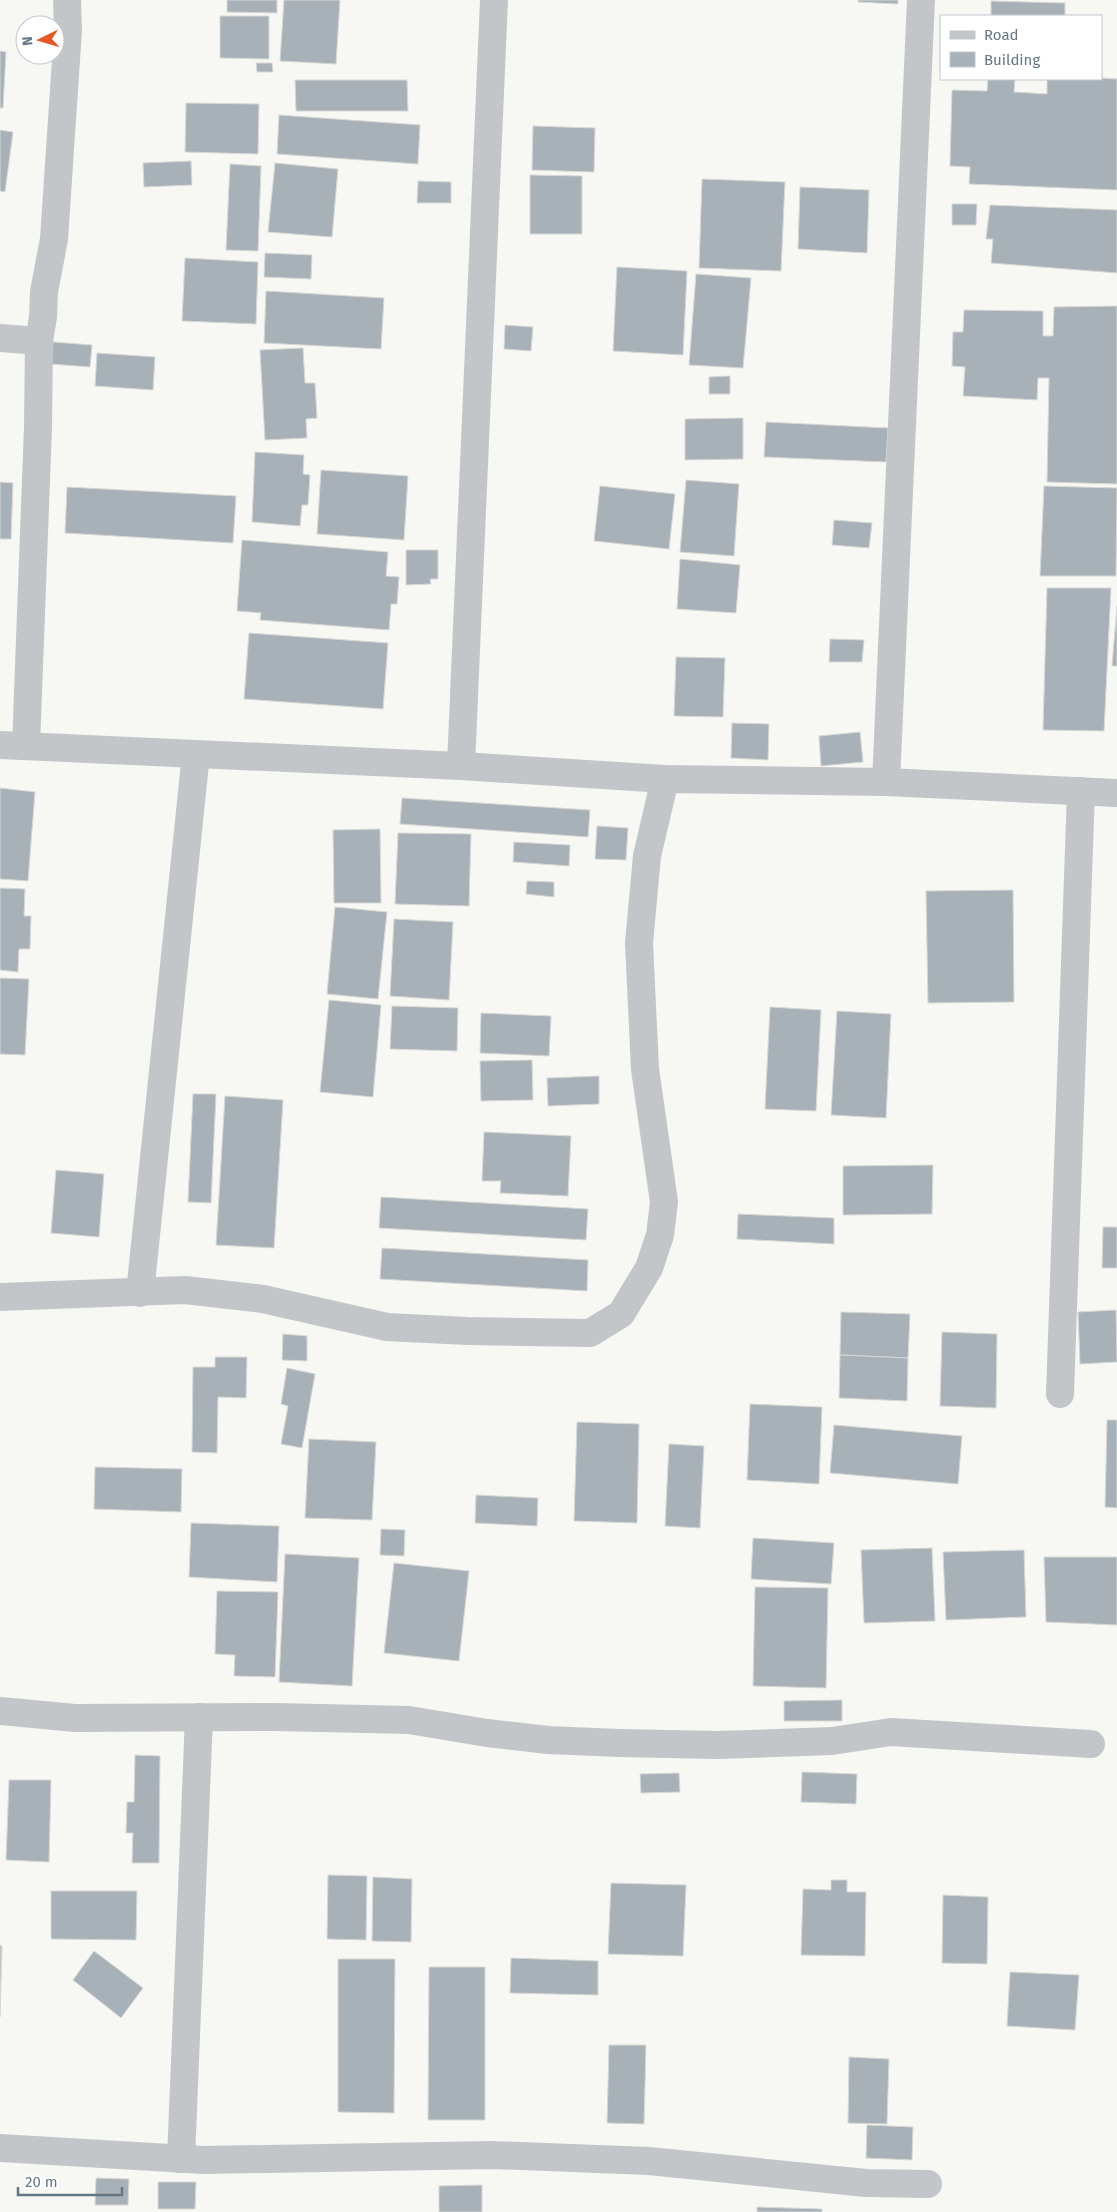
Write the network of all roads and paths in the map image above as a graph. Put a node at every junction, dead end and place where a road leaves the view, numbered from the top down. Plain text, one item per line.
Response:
1 (67, 0) edge
2 (494, 0) edge
3 (921, 0) edge
4 (0, 338) edge
5 (39, 341) junction
6 (13, 746) edge
7 (196, 754) junction
8 (461, 766) junction
9 (665, 779) junction
10 (886, 782) junction
11 (1081, 791) junction
12 (1117, 794) edge
13 (140, 1293) junction
14 (0, 1297) edge
15 (1060, 1394) dead end
16 (0, 1711) edge
17 (199, 1717) junction
18 (1091, 1744) dead end
19 (0, 2148) edge
20 (181, 2159) junction
21 (928, 2184) dead end

1 - 5 street
2 - 8 street
3 - 10 street
4 - 5 street
5 - 6 street
6 - 7 street
7 - 8 street
7 - 13 street
8 - 9 street
9 - 10 street
9 - 13 street
10 - 11 street
11 - 12 street
11 - 15 street
13 - 14 street
16 - 17 street
17 - 18 street
17 - 20 street
19 - 20 street
20 - 21 street

